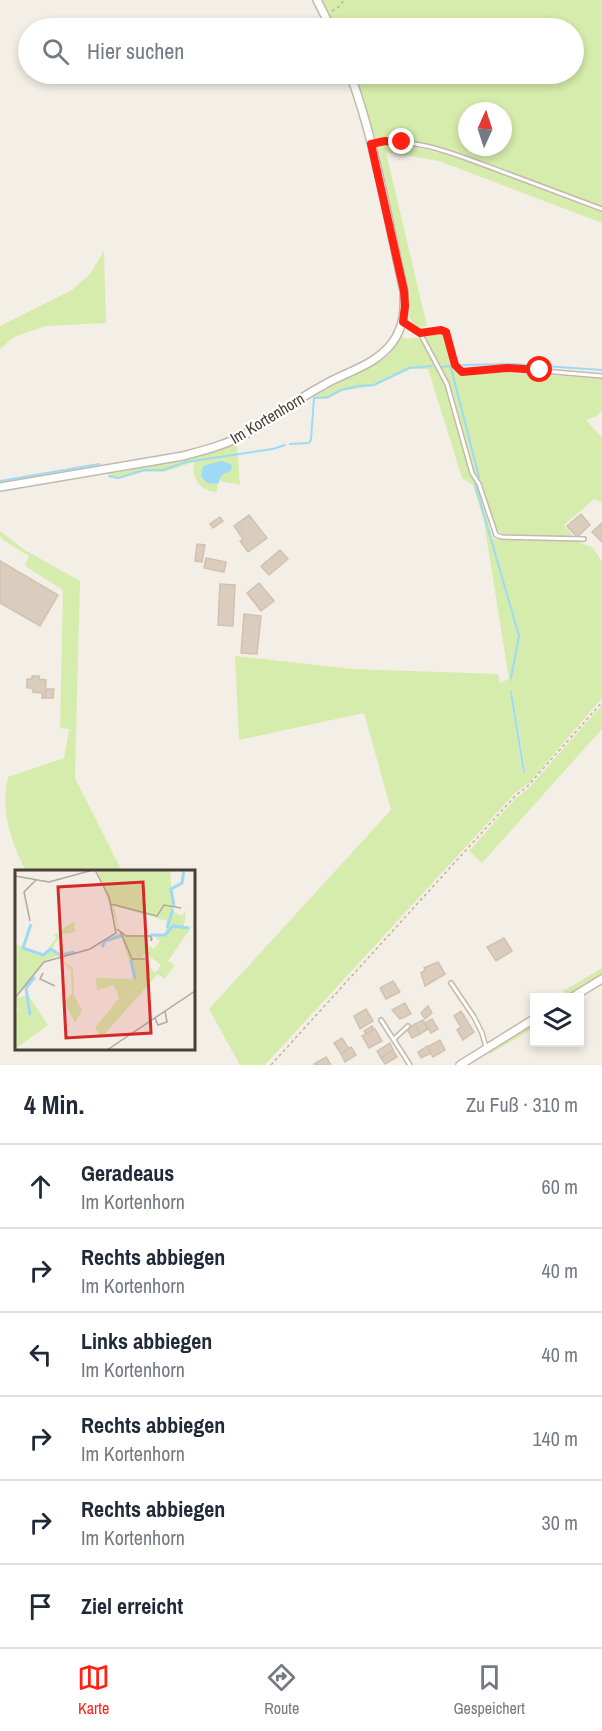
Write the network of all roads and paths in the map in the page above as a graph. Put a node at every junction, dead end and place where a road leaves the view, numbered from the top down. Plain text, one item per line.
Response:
1 (316, 0) edge
2 (344, 0) edge
3 (324, 15) junction
4 (326, 18) edge
5 (354, 84) edge
6 (371, 144) junction
7 (602, 209) edge
8 (403, 322) junction
9 (420, 333) junction
10 (602, 375) edge
11 (0, 487) edge
12 (584, 539) dead end
13 (602, 702) edge
14 (602, 979) edge
15 (451, 983) dead end
16 (578, 993) edge
17 (381, 1020) dead end
18 (530, 1021) edge
19 (408, 1026) dead end
20 (394, 1039) junction
21 (486, 1048) junction
22 (271, 1065) edge
23 (410, 1065) edge
24 (460, 1065) edge

1 - 3 street
2 - 3 path
3 - 4 street
5 - 6 street, Im Kortenhorn
6 - 7 lane
6 - 8 street, Im Kortenhorn
8 - 9 lane
8 - 11 street, Im Kortenhorn
9 - 10 lane
9 - 12 lane
13 - 22 path
14 - 16 street
15 - 21 lane
17 - 20 lane
18 - 21 street
19 - 20 lane
20 - 23 lane
21 - 24 street

